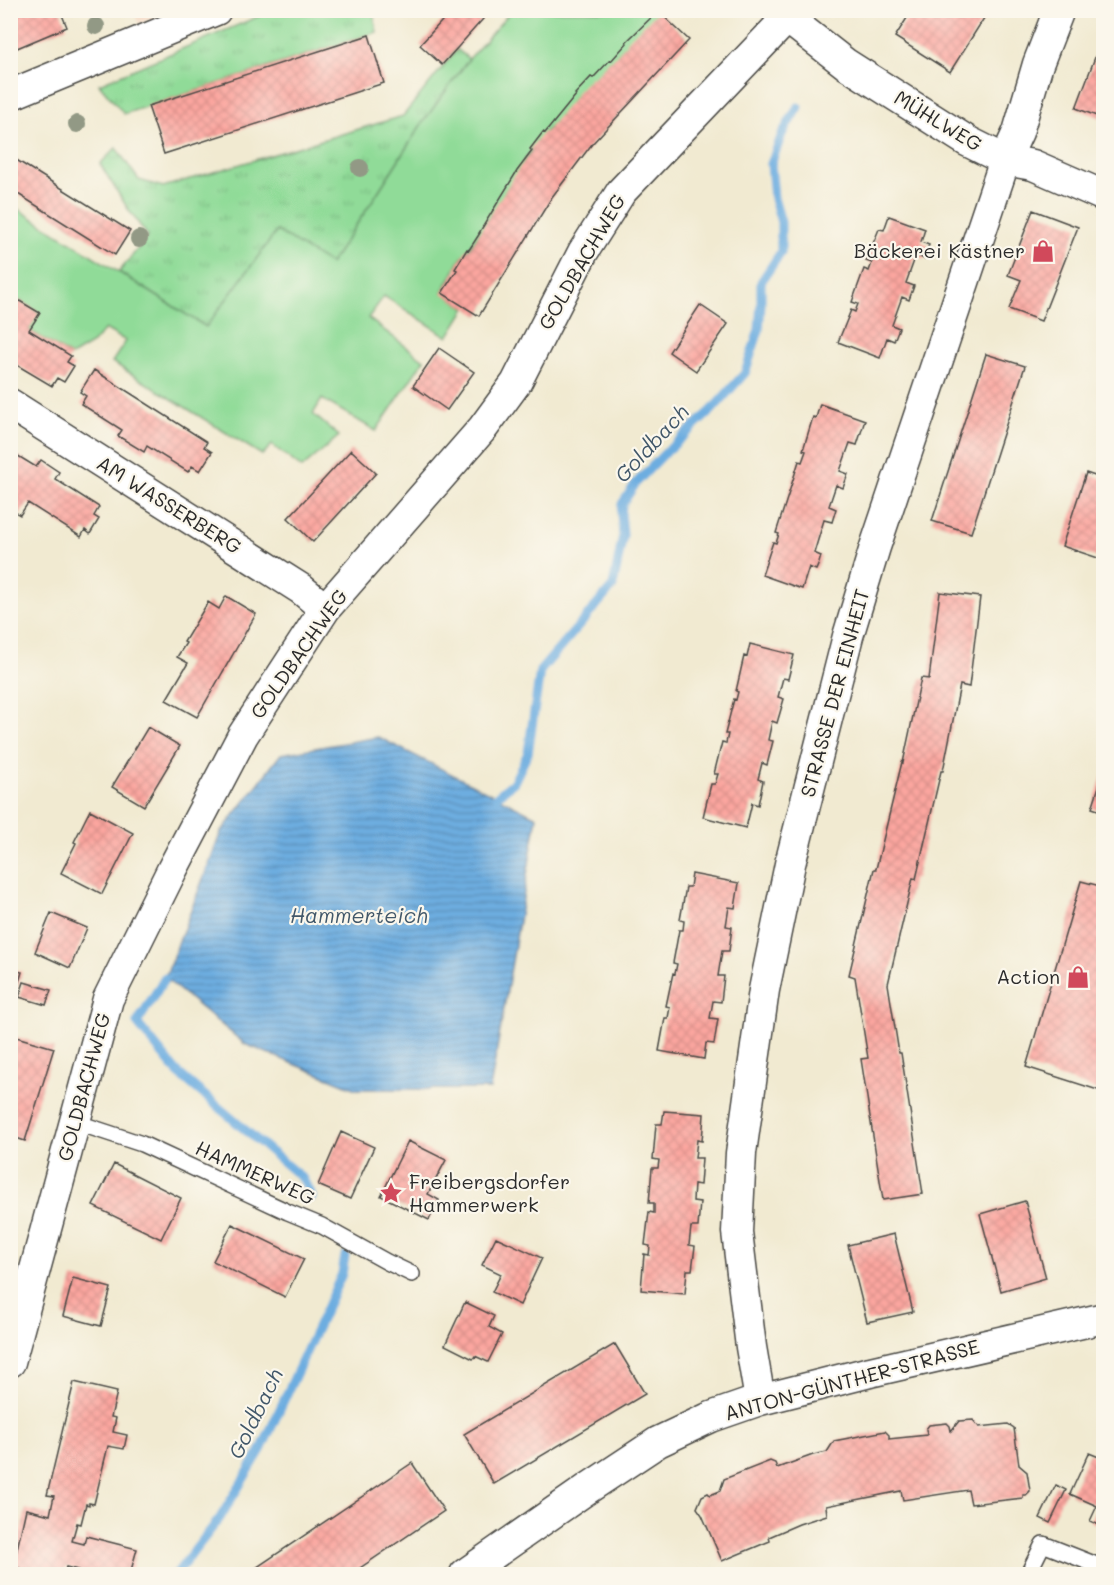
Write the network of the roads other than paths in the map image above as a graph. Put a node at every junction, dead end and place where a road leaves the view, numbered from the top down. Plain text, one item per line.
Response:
1 (216, 10) edge
2 (1059, 10) edge
3 (782, 14) edge
4 (10, 95) edge
5 (1005, 160) junction
6 (1104, 196) edge
7 (10, 404) edge
8 (325, 609) junction
9 (75, 1122) junction
10 (412, 1274) dead end
11 (1104, 1318) edge
12 (10, 1362) edge
13 (760, 1400) junction
14 (1104, 1568) edge
15 (465, 1575) edge
16 (1028, 1575) edge

1 - 4 street
2 - 5 street, STRASSE DER EINHEIT
3 - 5 street, MÜHLWEG
3 - 8 street, GOLDBACHWEG
5 - 6 street, MÜHLWEG
5 - 13 street, STRASSE DER EINHEIT
7 - 8 street, AM WASSERBERG
8 - 9 street, GOLDBACHWEG
9 - 10 lane, HAMMERWEG
9 - 12 street, GOLDBACHWEG
11 - 13 street, ANTON-GÜNTHER-STRASSE
13 - 15 street, ANTON-GÜNTHER-STRASSE
14 - 16 lane

